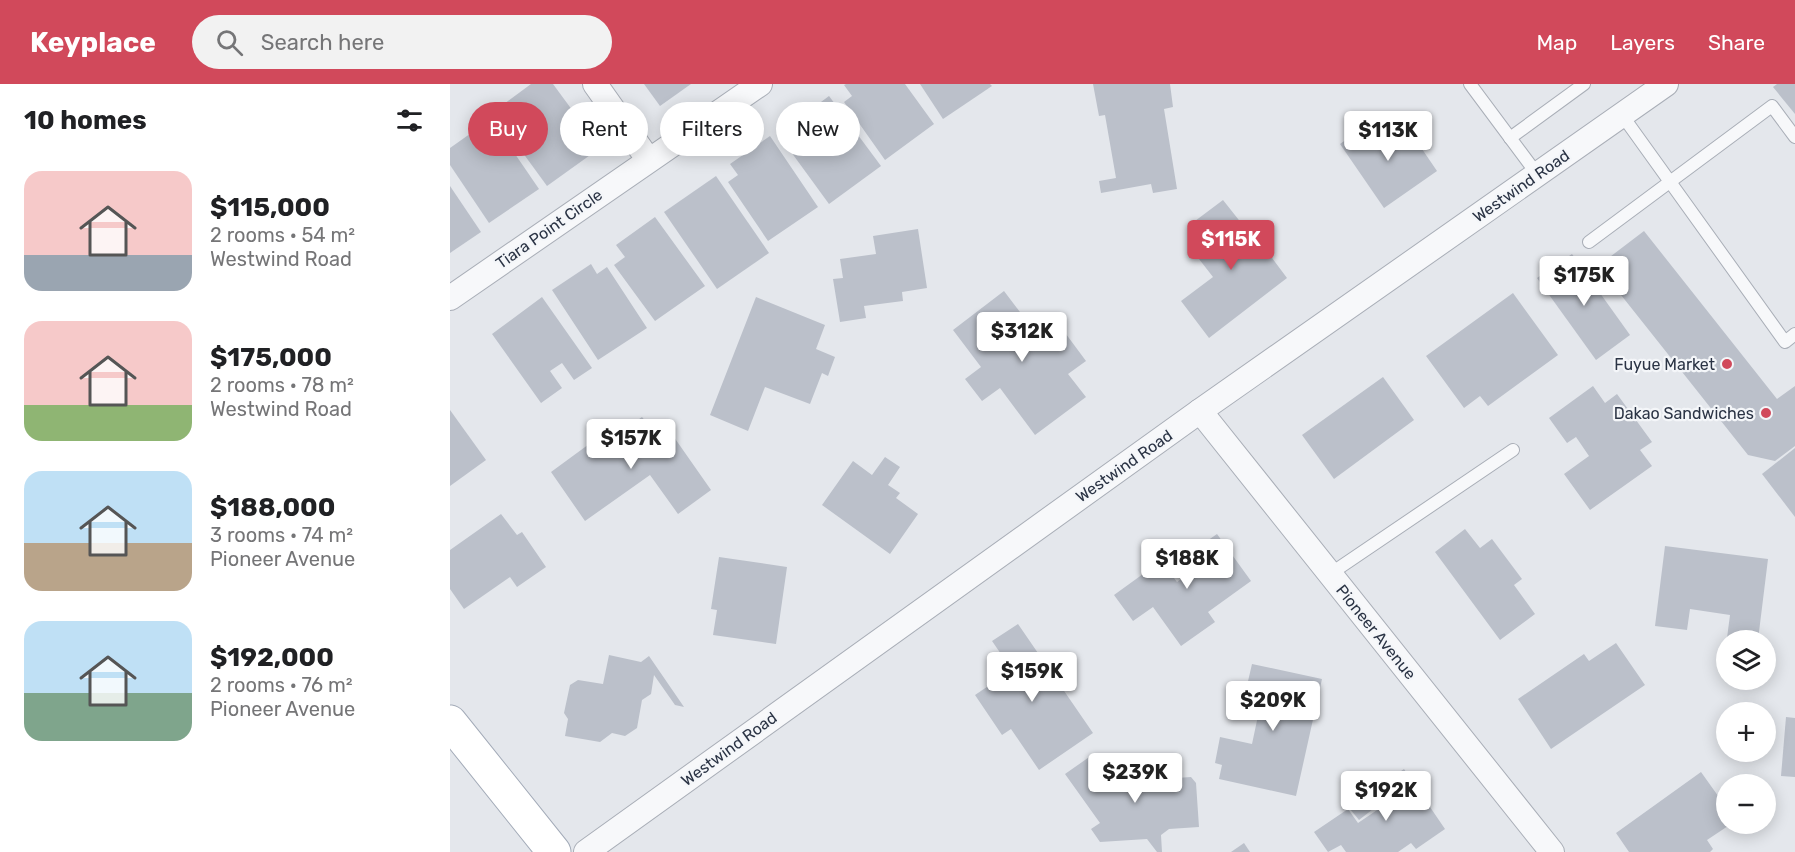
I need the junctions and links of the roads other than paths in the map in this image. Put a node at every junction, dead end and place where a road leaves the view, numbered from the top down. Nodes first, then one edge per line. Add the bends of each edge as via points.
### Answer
1 (595, 84) edge
2 (760, 84) edge
3 (1470, 84) edge
4 (1584, 84) edge
5 (1658, 86) edge
6 (1622, 115) junction
7 (1795, 137) edge
8 (1510, 138) junction
9 (648, 159) junction
10 (1537, 174) junction
11 (1669, 181) junction
12 (1589, 242) dead end
13 (450, 298) edge
14 (1795, 334) edge
15 (1200, 411) junction
16 (1513, 450) dead end
17 (1330, 574) junction
18 (450, 722) edge
19 (554, 852) edge
20 (586, 852) edge
21 (1552, 852) edge

1 - 9 street
2 - 9 street, Tiara Point Circle
3 - 8 lane
4 - 8 lane
5 - 6 street, Westwind Road
6 - 10 street, Westwind Road
6 - 11 lane
7 - 11 lane via 1772,106
8 - 10 lane
9 - 13 street, Tiara Point Circle
10 - 15 street, Westwind Road
11 - 12 lane
11 - 14 lane via 1785,342
15 - 17 street, Pioneer Avenue
15 - 20 street, Westwind Road
16 - 17 lane
17 - 21 street, Pioneer Avenue
18 - 19 main road

